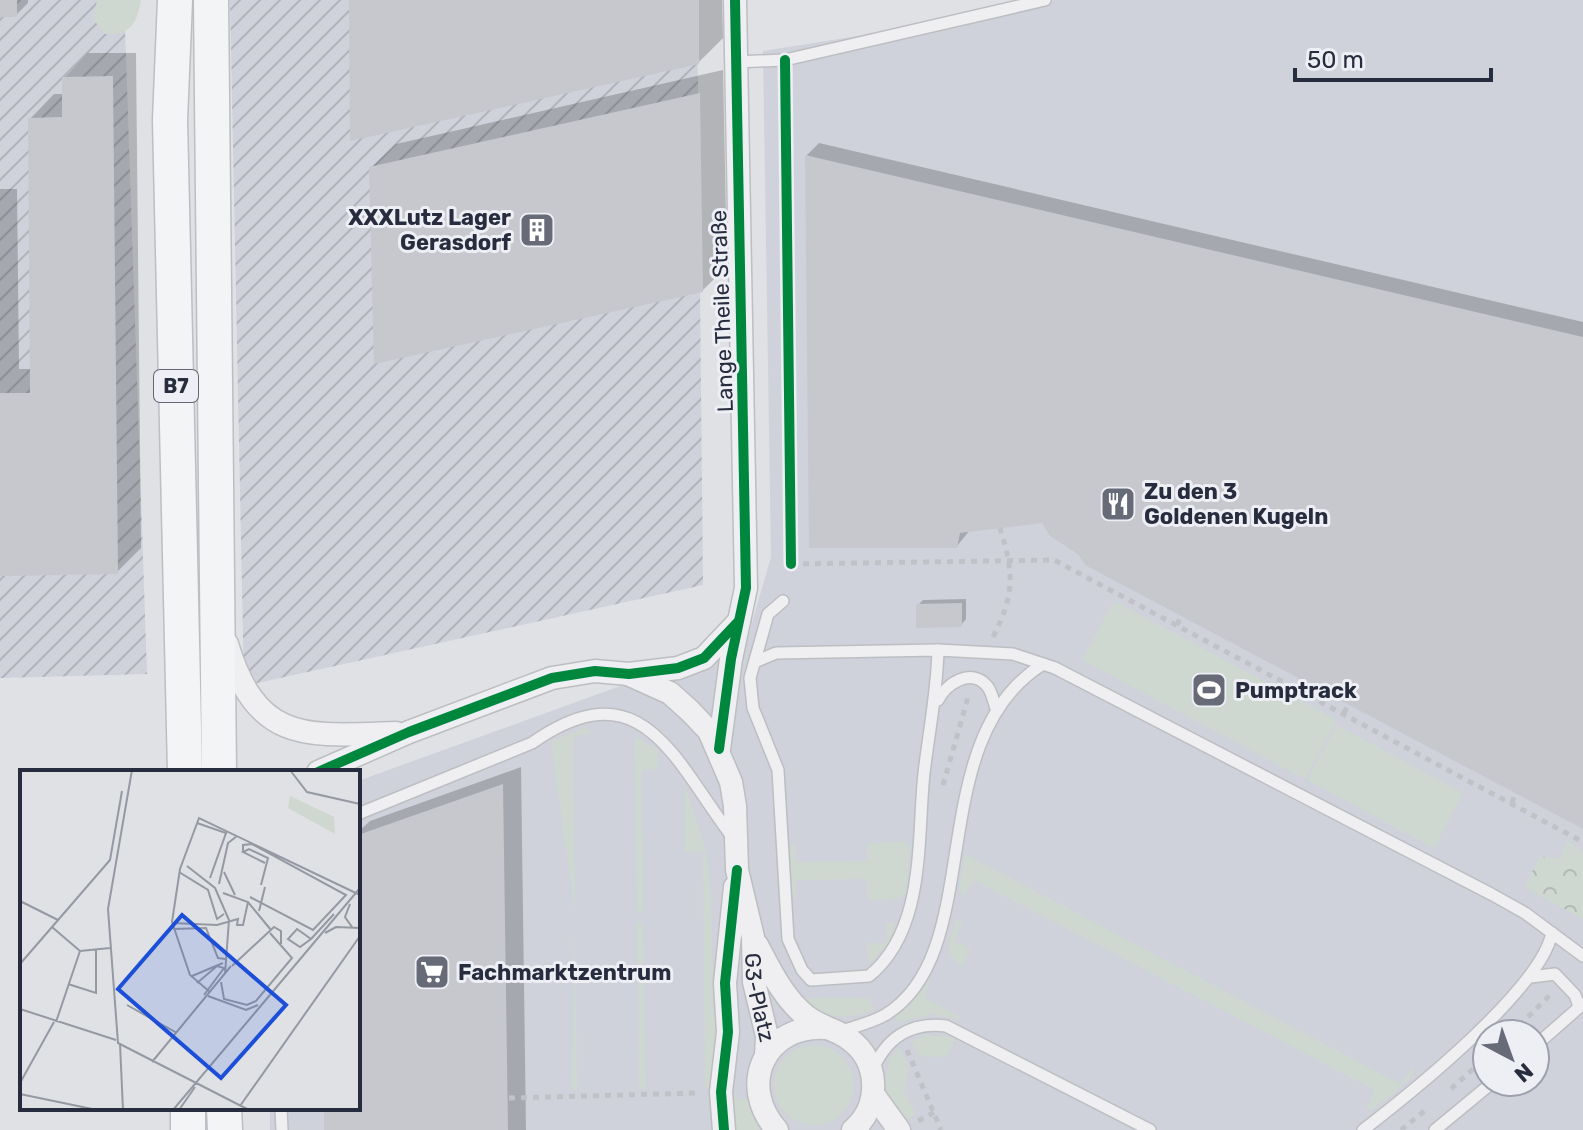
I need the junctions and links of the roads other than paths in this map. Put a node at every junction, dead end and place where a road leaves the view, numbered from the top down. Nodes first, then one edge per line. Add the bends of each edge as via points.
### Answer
1 (175, 0) edge
2 (211, 0) edge
3 (735, 0) edge
4 (1045, 0) edge
5 (735, 62) junction
6 (215, 573) junction
7 (783, 601) dead end
8 (740, 620) junction
9 (938, 650) junction
10 (757, 661) junction
11 (1043, 664) junction
12 (629, 674) junction
13 (936, 704) junction
14 (997, 711) junction
15 (409, 732) junction
16 (719, 749) junction
17 (185, 770) edge
18 (219, 770) edge
19 (323, 770) edge
20 (360, 813) edge
21 (737, 842) junction
22 (737, 870) junction
23 (1552, 933) junction
24 (753, 937) junction
25 (1583, 956) edge
26 (1531, 977) junction
27 (1581, 1005) edge
28 (832, 1030) junction
29 (1551, 1032) edge
30 (766, 1055) junction
31 (872, 1083) junction
32 (1474, 1098) edge
33 (281, 1110) edge
34 (770, 1126) edge
35 (282, 1130) edge
36 (724, 1130) edge
37 (853, 1130) edge
38 (899, 1130) edge
39 (1150, 1130) edge
40 (1363, 1130) edge
41 (1435, 1130) edge

1 - 17 main road, B7 via 170,120
2 - 6 main road, B7
3 - 5 street, Lange Theile Straße
4 - 5 lane via 785,60
5 - 8 street, Lange Theile Straße via 746,447 746,588
6 - 15 street via 237,677 262,711 300,732 322,736
6 - 18 main road, B7
7 - 10 lane via 768,614
8 - 12 street via 704,658 678,668
8 - 16 street, G3-Platz
9 - 10 lane via 776,653
9 - 11 lane via 1013,654
9 - 13 lane
10 - 13 lane via 750,678 753,708 778,770 784,913 794,954 811,980 857,979 876,971 896,947 915,885
11 - 14 lane via 1013,686
11 - 23 lane via 1088,682 1380,835 1514,906
12 - 15 street via 595,671 552,678
12 - 16 street, G3-Platz via 670,693 709,731
13 - 14 lane via 944,688 974,678 987,686
14 - 28 lane via 959,817 941,933 929,964 885,1015
15 - 19 street
16 - 21 street, G3-Platz via 731,782
20 - 21 lane via 532,743 556,726 605,714 647,729 671,748
21 - 22 street, G3-Platz
22 - 24 street, G3-Platz
22 - 36 street via 725,983
23 - 25 lane
23 - 26 lane via 1548,951
24 - 28 street, G3-Platz via 790,1000 806,1017
24 - 30 street, G3-Platz
26 - 27 lane via 1555,974
26 - 40 lane
27 - 29 lane
28 - 30 street, G3-Platz via 803,1029 786,1036
28 - 31 street, G3-Platz via 861,1050
30 - 34 street, G3-Platz via 757,1087
31 - 37 street via 868,1112
31 - 38 street, G3-Platz
31 - 39 lane via 878,1058 898,1035 929,1024 946,1026
32 - 41 lane
33 - 35 lane

